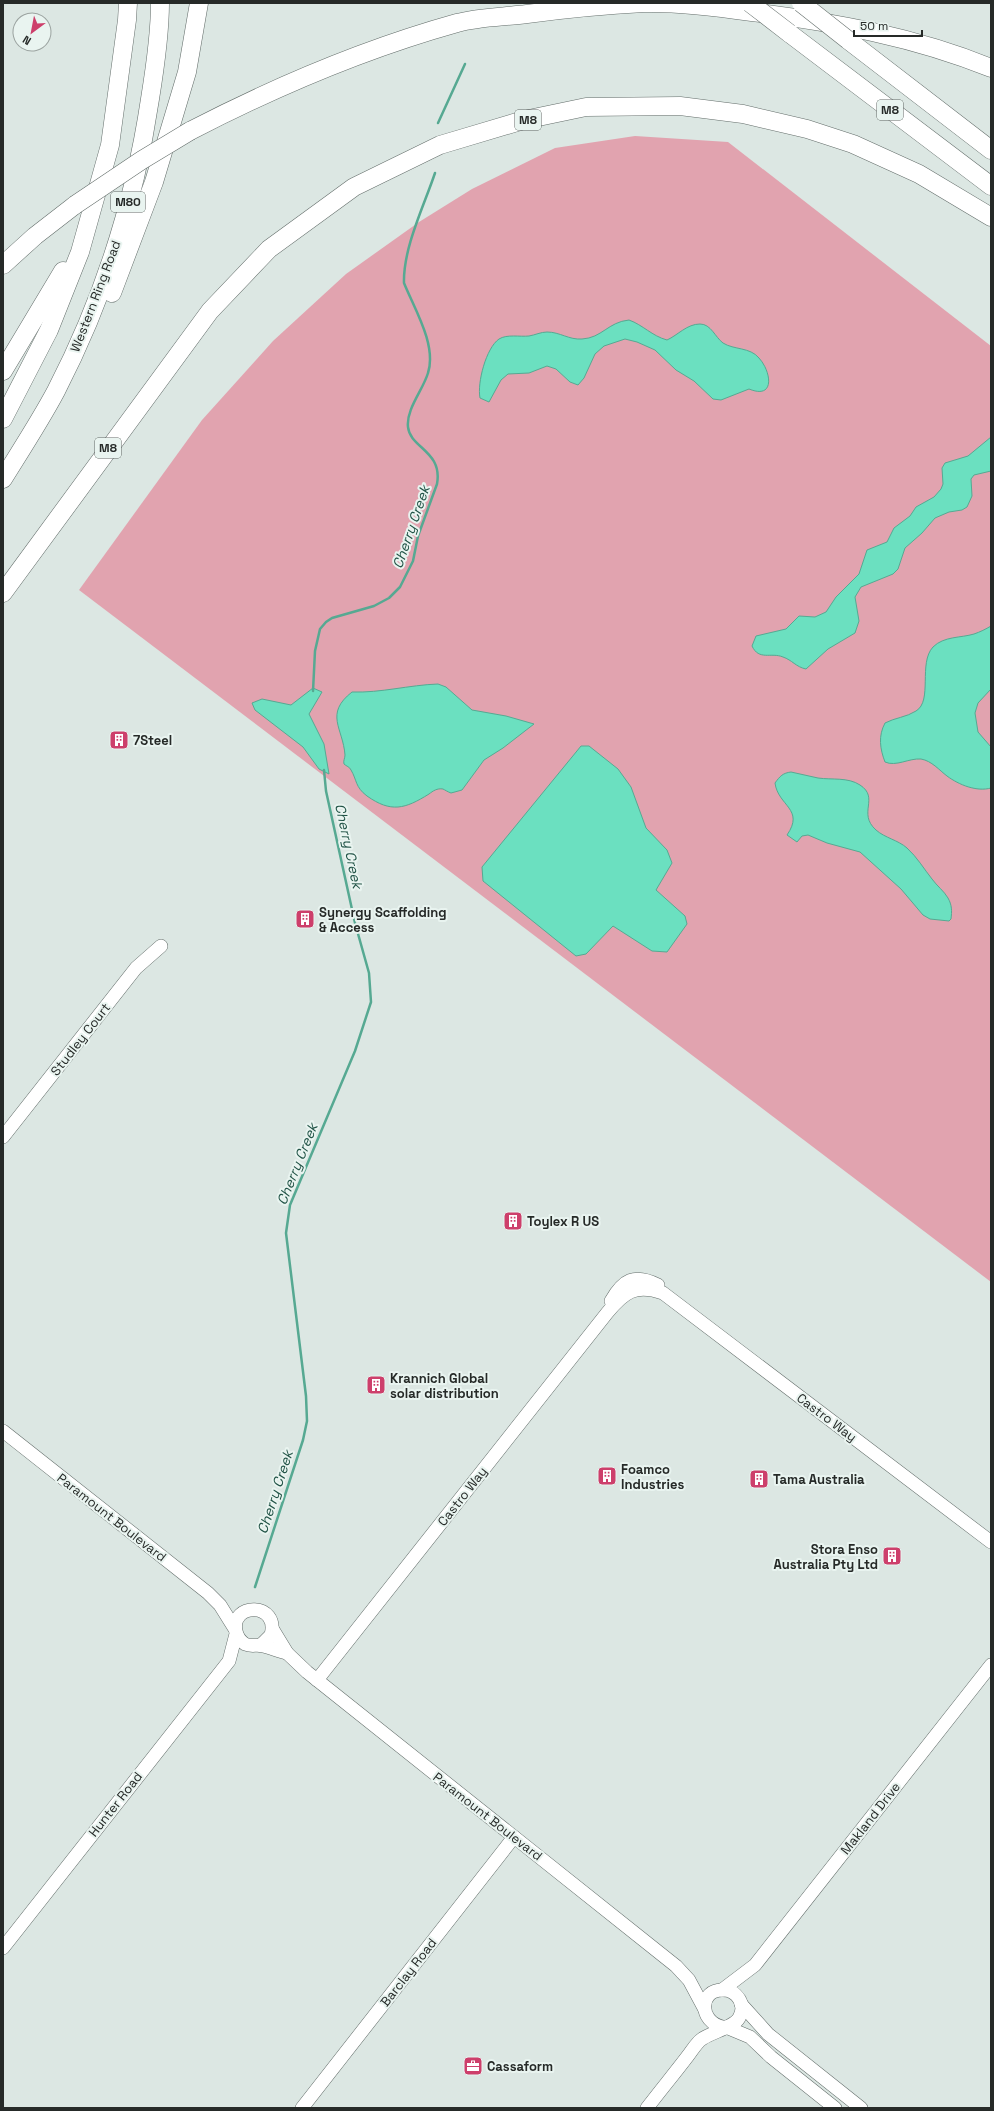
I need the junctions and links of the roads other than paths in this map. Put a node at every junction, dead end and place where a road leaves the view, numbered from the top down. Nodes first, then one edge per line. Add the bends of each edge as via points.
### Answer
1 (128, 3) edge
2 (160, 3) edge
3 (199, 3) edge
4 (750, 3) edge
5 (801, 3) edge
6 (991, 68) edge
7 (991, 150) edge
8 (991, 186) edge
9 (83, 207) junction
10 (991, 217) edge
11 (3, 265) edge
12 (3, 371) edge
13 (56, 391) junction
14 (3, 419) edge
15 (3, 479) edge
16 (3, 593) edge
17 (161, 946) dead end
18 (3, 1137) edge
19 (3, 1431) edge
20 (991, 1542) edge
21 (220, 1605) junction
22 (247, 1611) junction
23 (272, 1630) junction
24 (236, 1632) junction
25 (259, 1646) junction
26 (287, 1653) junction
27 (229, 1661) junction
28 (991, 1665) edge
29 (317, 1680) junction
30 (514, 1837) junction
31 (3, 1948) edge
32 (750, 1971) junction
33 (689, 1980) junction
34 (720, 1990) junction
35 (741, 2002) junction
36 (705, 2011) junction
37 (725, 2027) junction
38 (701, 2039) junction
39 (302, 2108) edge
40 (647, 2108) edge
41 (835, 2108) edge
42 (861, 2108) edge

1 - 9 highway, M80 via 110,145
2 - 13 highway, Western Ring Road / M80 via 153,80 135,176 102,285
3 - 13 highway via 187,72 154,182 114,288 84,346
4 - 8 highway, M8, bridge
5 - 7 highway, M8, bridge
6 - 9 highway, bridge via 910,42 806,18 724,8 645,3 543,11 459,23 382,46 252,99 190,131 142,160
9 - 11 highway via 35,236
9 - 12 highway via 66,266
9 - 14 highway, M80 via 74,272 49,330
10 - 16 highway, M8 via 919,174 853,144 807,129 744,114 680,106 586,107 524,120 440,145 354,187 269,249 210,311
13 - 15 highway, Western Ring Road / M80
17 - 18 street, Studley Court via 136,968
19 - 21 street, Paramount Boulevard
20 - 29 street, Castro Way via 663,1293 645,1288 631,1291 607,1312
21 - 22 street, Paramount Boulevard
21 - 24 street, Paramount Boulevard
22 - 23 street via 260,1610 265,1613 272,1624
22 - 24 street via 238,1618
23 - 25 street via 269,1639
23 - 26 street, Paramount Boulevard
24 - 25 street via 244,1644
24 - 27 street, Hunter Road
25 - 26 street, Paramount Boulevard
25 - 27 street, Hunter Road
26 - 29 street, Paramount Boulevard
27 - 31 street, Hunter Road
28 - 32 street, Makland Drive
29 - 30 street, Paramount Boulevard
30 - 33 street, Paramount Boulevard via 671,1962
30 - 39 street, Barclay Road
32 - 34 street, Makland Drive
32 - 35 street, Makland Drive via 742,1988
33 - 34 street, Paramount Boulevard via 704,1987
33 - 36 street, Paramount Boulevard
34 - 35 street via 733,1992
34 - 36 street via 708,1997
35 - 37 street via 740,2016 732,2025
35 - 42 street via 768,2034
36 - 37 street via 712,2023
36 - 38 street
37 - 38 street
37 - 41 street via 750,2037 772,2058
38 - 40 street

